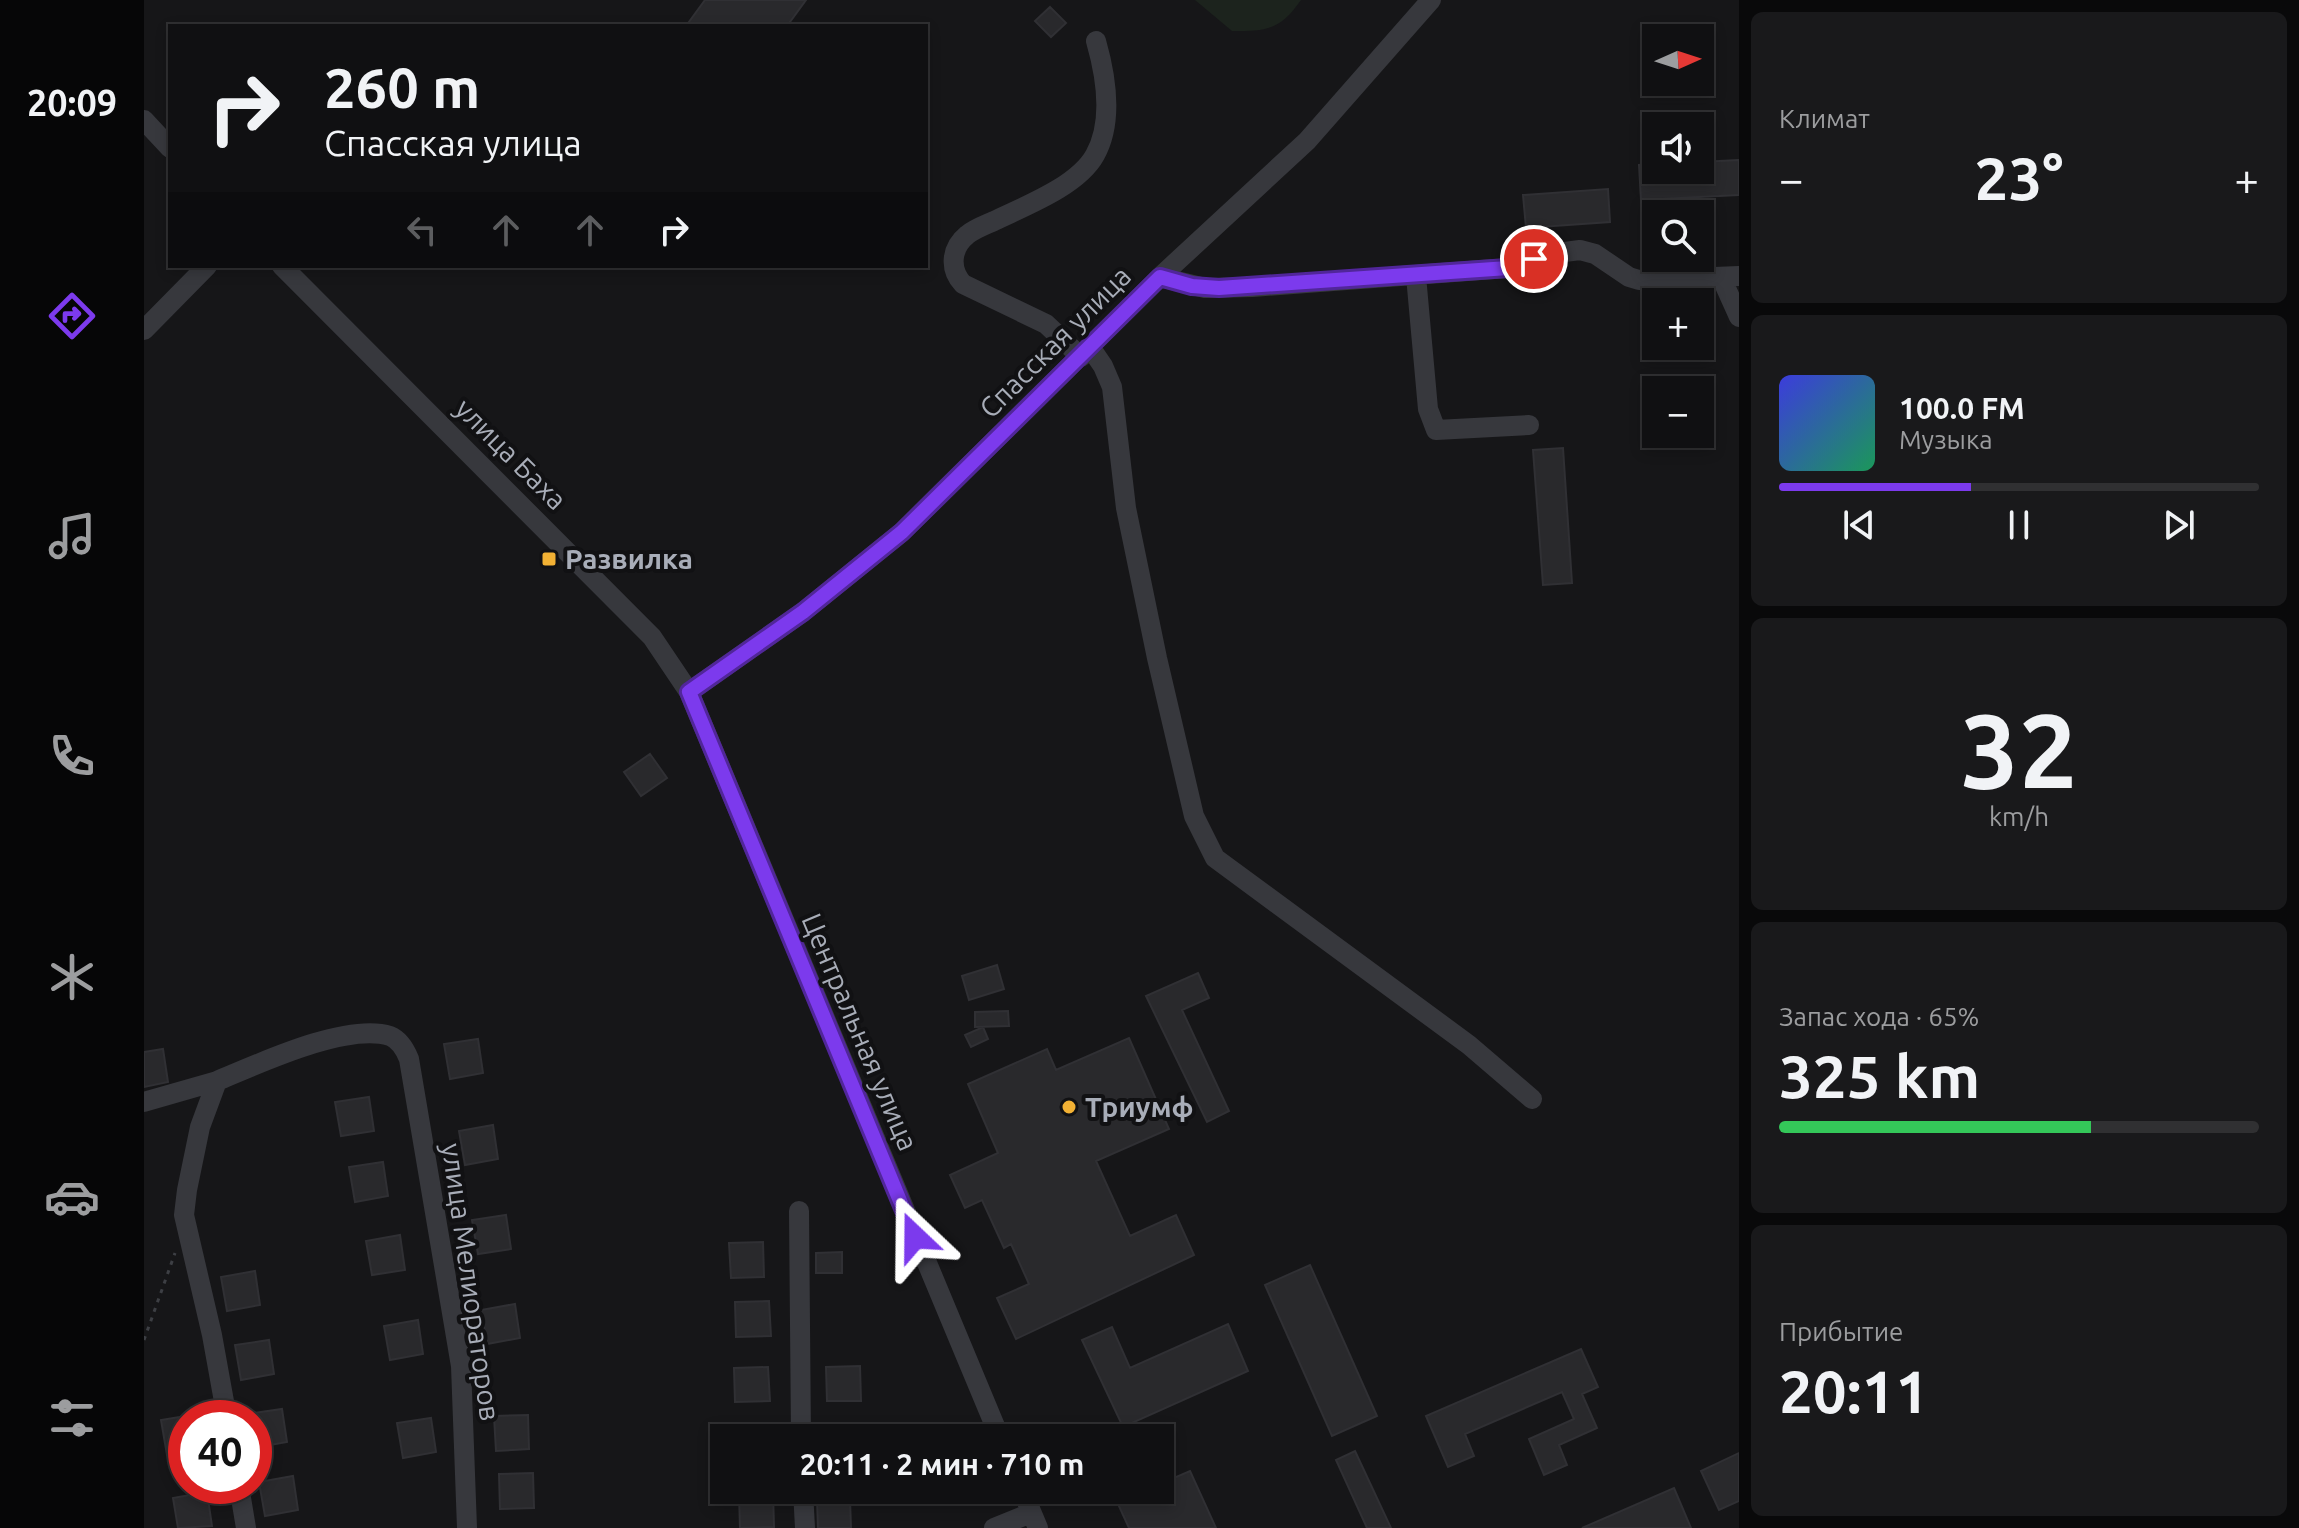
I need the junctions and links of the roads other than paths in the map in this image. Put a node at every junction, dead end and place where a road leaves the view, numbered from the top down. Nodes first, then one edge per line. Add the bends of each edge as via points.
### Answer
1 (1431, 0) edge
2 (1096, 41) dead end
3 (144, 120) edge
4 (168, 146) edge
5 (205, 268) edge
6 (284, 268) edge
7 (1416, 276) junction
8 (1160, 277) junction
9 (1730, 277) edge
10 (1739, 317) edge
11 (144, 330) edge
12 (1085, 352) junction
13 (1529, 425) dead end
14 (689, 692) junction
15 (217, 1081) junction
16 (1532, 1099) dead end
17 (144, 1102) edge
18 (799, 1211) dead end
19 (224, 1400) edge
20 (801, 1424) edge
21 (994, 1424) edge
22 (242, 1504) edge
23 (804, 1504) edge
24 (1035, 1520) edge
25 (246, 1528) edge
26 (467, 1528) edge
27 (805, 1528) edge
28 (994, 1528) edge

1 - 8 street, Спасская улица via 1307,141
2 - 12 street via 1106,87 1097,153 1069,182 967,235 953,261 963,284 1046,324
3 - 4 street
5 - 11 street
6 - 14 street, улица Баха via 652,637
7 - 8 street via 1219,288
7 - 9 street via 1508,268 1580,250 1639,280
7 - 13 street via 1428,409 1436,430
8 - 12 street, Спасская улица
9 - 10 street
12 - 14 street, Спасская улица via 902,532 803,612
12 - 16 street via 1103,366 1112,387 1126,508 1194,816 1206,845 1215,858 1456,1036
14 - 21 street, Центральная улица
15 - 17 street
15 - 19 street via 200,1127 184,1215
15 - 26 street, улица Мелиораторов via 312,1044 348,1036 375,1034 403,1045 461,1366
18 - 20 street
22 - 25 street
23 - 27 street
24 - 28 street

